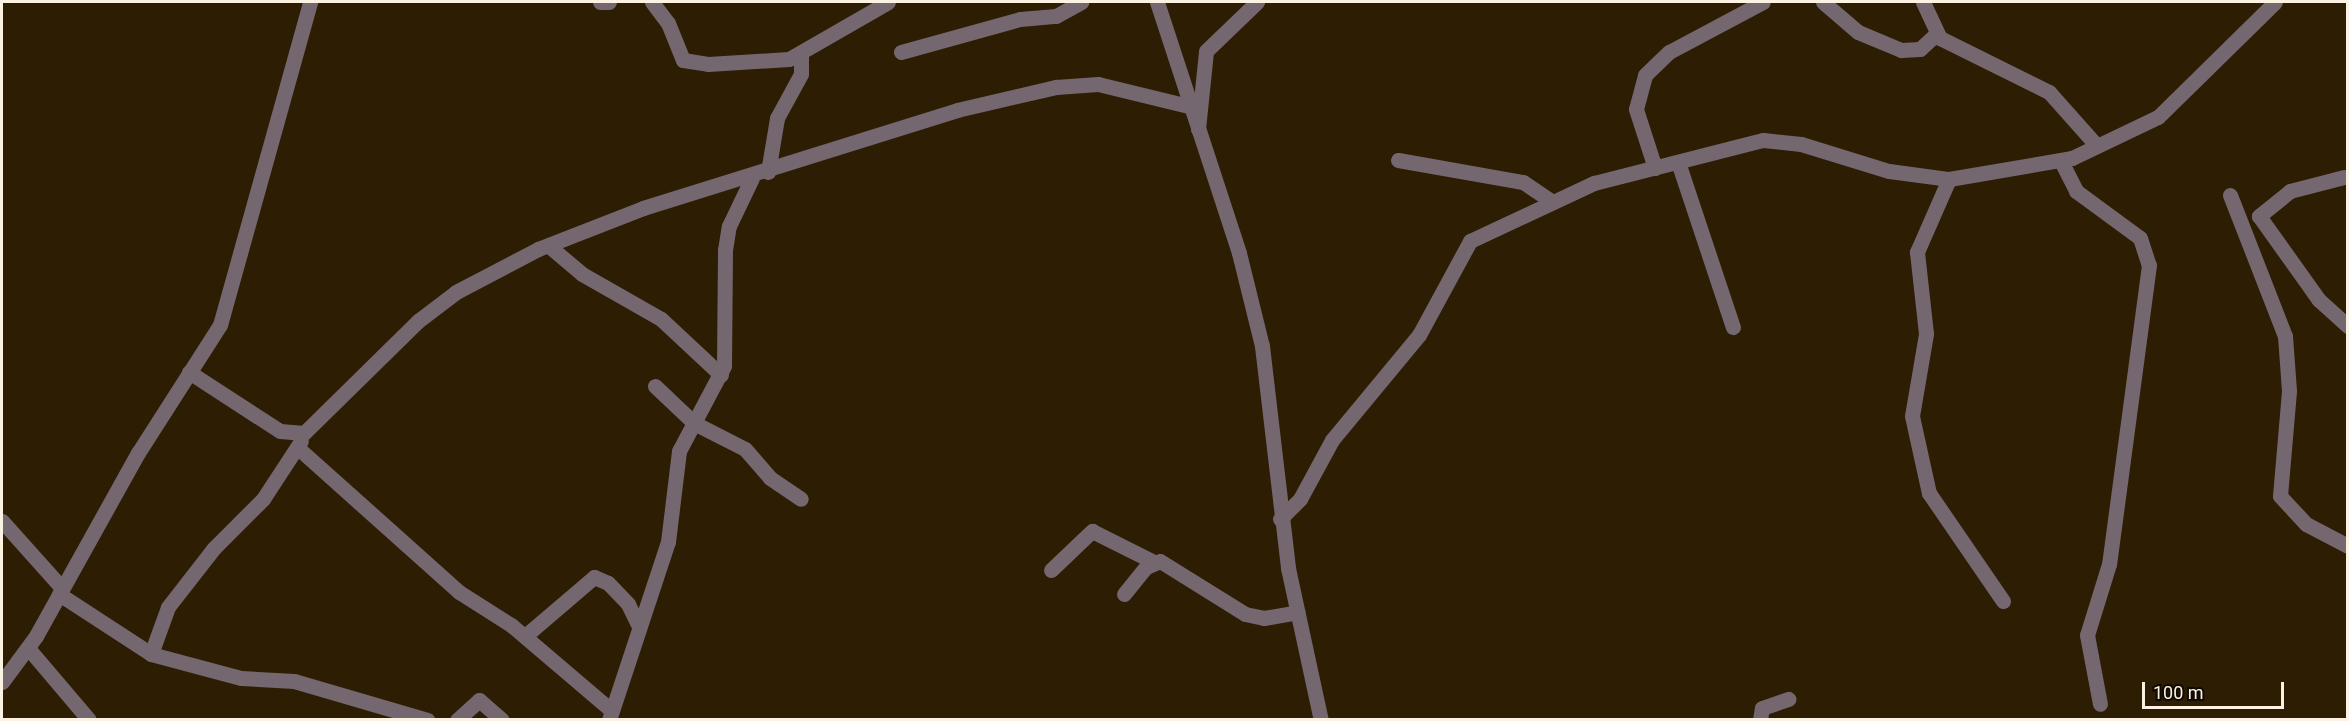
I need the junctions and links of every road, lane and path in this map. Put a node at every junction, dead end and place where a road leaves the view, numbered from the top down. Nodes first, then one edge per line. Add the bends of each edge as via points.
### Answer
1 (310, 2) edge
2 (600, 2) edge
3 (609, 2) edge
4 (652, 2) edge
5 (888, 2) edge
6 (1081, 2) edge
7 (1157, 2) edge
8 (1257, 2) edge
9 (1763, 2) edge
10 (1823, 2) edge
11 (1923, 2) edge
12 (2275, 2) edge
13 (1936, 34) junction
14 (901, 52) dead end
15 (801, 54) junction
16 (1188, 106) junction
17 (1198, 135) junction
18 (2097, 146) junction
19 (1398, 160) dead end
20 (2061, 161) junction
21 (1678, 162) junction
22 (1655, 168) junction
23 (768, 172) junction
24 (2344, 177) dead end
25 (752, 178) junction
26 (1949, 178) junction
27 (2230, 195) dead end
28 (1553, 202) junction
29 (549, 246) junction
30 (2348, 326) edge
31 (1733, 327) dead end
32 (189, 372) junction
33 (721, 375) junction
34 (655, 386) dead end
35 (694, 423) junction
36 (304, 433) junction
37 (298, 448) junction
38 (801, 499) dead end
39 (1280, 519) junction
40 (2, 521) edge
41 (2348, 546) edge
42 (1154, 562) junction
43 (1051, 570) dead end
44 (60, 591) junction
45 (1124, 594) dead end
46 (2003, 602) dead end
47 (1297, 612) junction
48 (639, 627) junction
49 (525, 636) junction
50 (28, 648) junction
51 (151, 654) junction
52 (2, 682) edge
53 (1788, 699) dead end
54 (2100, 704) dead end
55 (610, 715) edge
56 (89, 720) edge
57 (427, 720) edge
58 (457, 720) edge
59 (502, 720) edge
60 (1321, 720) edge
61 (1760, 720) edge

1 - 32 street via 230,300 212,341
2 - 3 street
4 - 15 street via 668,23 682,60 764,64
5 - 15 street
6 - 14 street via 1056,16 1020,19
7 - 16 street
8 - 17 street via 1206,51
9 - 22 street via 1669,52 1645,75 1636,109
10 - 13 street via 1858,32 1901,50 1920,49
11 - 13 street
12 - 18 street via 2172,106
13 - 18 street via 2049,92
15 - 23 street via 801,74 777,118
16 - 17 street
16 - 23 street via 1098,84 1056,87 957,110
17 - 39 street via 1239,253 1262,346
18 - 20 street
19 - 28 street via 1523,182
20 - 26 street
20 - 54 street via 2076,191 2140,238 2149,265 2109,564 2087,635
21 - 22 street
21 - 26 street via 1774,140 1889,171
21 - 31 street
22 - 28 street via 1594,183
23 - 25 street
24 - 30 street via 2290,191 2259,216 2319,300
25 - 29 street via 643,208
25 - 33 street via 729,226 725,250 726,346
26 - 46 street via 1917,252 1926,334 1912,416 1923,447 1929,493
27 - 41 street via 2285,336 2289,391 2280,496 2306,524
28 - 39 street via 1470,241 1419,335 1332,440 1300,499
29 - 33 street via 582,274 661,319
29 - 36 street via 456,292 418,321
32 - 36 street via 280,431
32 - 44 street
33 - 35 street
34 - 35 street
35 - 38 street via 745,449 770,478
35 - 48 street via 675,465 672,526
36 - 37 street
37 - 49 street via 459,592
37 - 51 street via 263,499 214,548 163,614
39 - 47 street
40 - 44 street
42 - 43 street via 1092,531
42 - 45 street
42 - 47 street via 1186,573 1245,614 1263,618
44 - 50 street
44 - 51 street
47 - 60 street
48 - 49 street via 628,604 608,583 594,577
48 - 55 street
49 - 55 street
50 - 52 street
50 - 56 street
51 - 57 street via 241,678 294,681
53 - 61 street via 1762,708
58 - 59 street via 478,700

